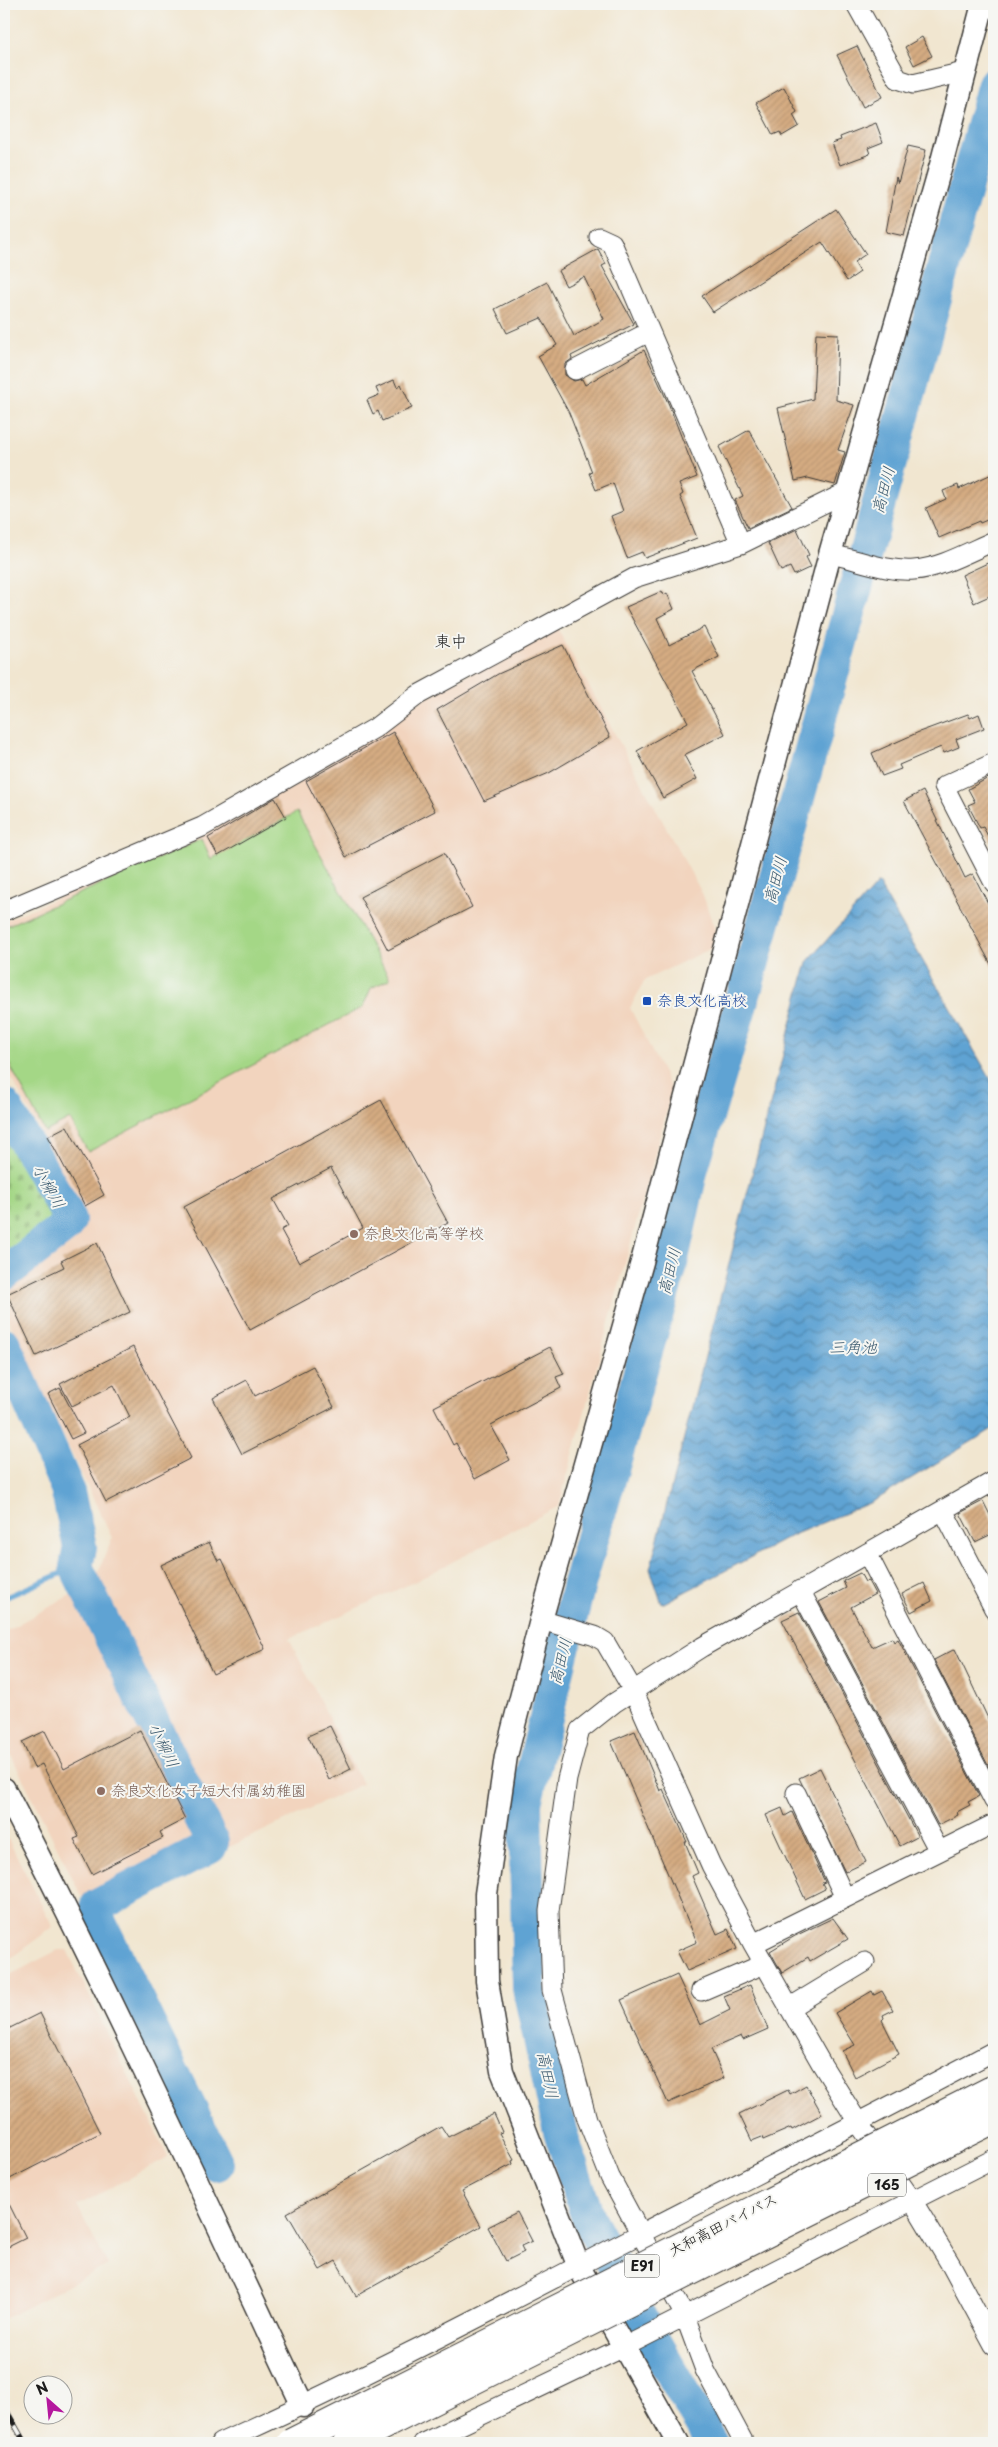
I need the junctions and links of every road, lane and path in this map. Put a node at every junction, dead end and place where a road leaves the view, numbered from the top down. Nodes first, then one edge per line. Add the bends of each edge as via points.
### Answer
1 (856, 4) edge
2 (983, 4) edge
3 (964, 72) junction
4 (599, 237) dead end
5 (648, 332) junction
6 (576, 370) dead end
7 (849, 491) junction
8 (994, 541) edge
9 (741, 544) junction
10 (839, 555) junction
11 (994, 763) edge
12 (994, 883) edge
13 (4, 911) edge
14 (994, 1481) edge
15 (944, 1510) junction
16 (867, 1553) junction
17 (800, 1590) junction
18 (994, 1609) edge
19 (548, 1622) junction
20 (634, 1692) junction
21 (4, 1789) edge
22 (796, 1793) dead end
23 (994, 1801) edge
24 (994, 1824) edge
25 (939, 1851) junction
26 (845, 1898) junction
27 (753, 1944) junction
28 (865, 1962) dead end
29 (764, 1964) junction
30 (701, 1991) dead end
31 (789, 2008) junction
32 (994, 2051) edge
33 (994, 2076) edge
34 (994, 2089) edge
35 (994, 2119) edge
36 (859, 2124) junction
37 (994, 2133) edge
38 (861, 2155) junction
39 (994, 2159) edge
40 (912, 2200) junction
41 (777, 2230) junction
42 (635, 2236) junction
43 (584, 2264) junction
44 (681, 2318) junction
45 (627, 2345) junction
46 (994, 2345) edge
47 (303, 2406) junction
48 (220, 2443) edge
49 (242, 2443) edge
50 (290, 2443) edge
51 (322, 2443) edge
52 (348, 2443) edge
53 (423, 2443) edge
54 (678, 2443) edge
55 (744, 2443) edge

1 - 3 street via 898,79 914,84
2 - 3 street
3 - 7 street
4 - 5 street via 612,243
5 - 6 street
5 - 9 street
7 - 9 street
7 - 10 street
8 - 10 street via 915,570 892,569
9 - 13 street via 634,578 418,695 375,728 202,827
10 - 19 street via 642,1262
11 - 12 street via 944,786
14 - 15 street
15 - 16 street
15 - 18 street
16 - 17 street
16 - 23 street
17 - 20 street via 702,1647
17 - 25 street
19 - 20 street via 605,1642
19 - 43 street via 506,1756 486,1894 487,1981 502,2071
20 - 27 street via 711,1865
20 - 42 street via 614,1703 580,1730 567,1779 550,1911 552,1990 585,2110
21 - 47 street via 65,1905
22 - 26 street
24 - 25 street
25 - 26 street
26 - 27 street
27 - 29 street
28 - 31 street
29 - 30 street
29 - 31 street
31 - 36 street
32 - 36 street
33 - 38 highway, 165, bridge
34 - 38 highway, 大和高田バイパス / E91, bridge
35 - 41 highway, 大和高田バイパス / E91, bridge
36 - 40 street
36 - 42 street
37 - 41 highway, 165, bridge via 879,2189
38 - 50 highway, 大和高田バイパス / E91, bridge
39 - 40 street
40 - 44 street
40 - 46 street
41 - 52 highway, 大和高田バイパス / E91, bridge
42 - 43 street
42 - 44 street
43 - 45 street
43 - 47 street
44 - 45 street
44 - 55 street
45 - 53 street
45 - 54 street
47 - 48 street
47 - 49 street
47 - 51 street

